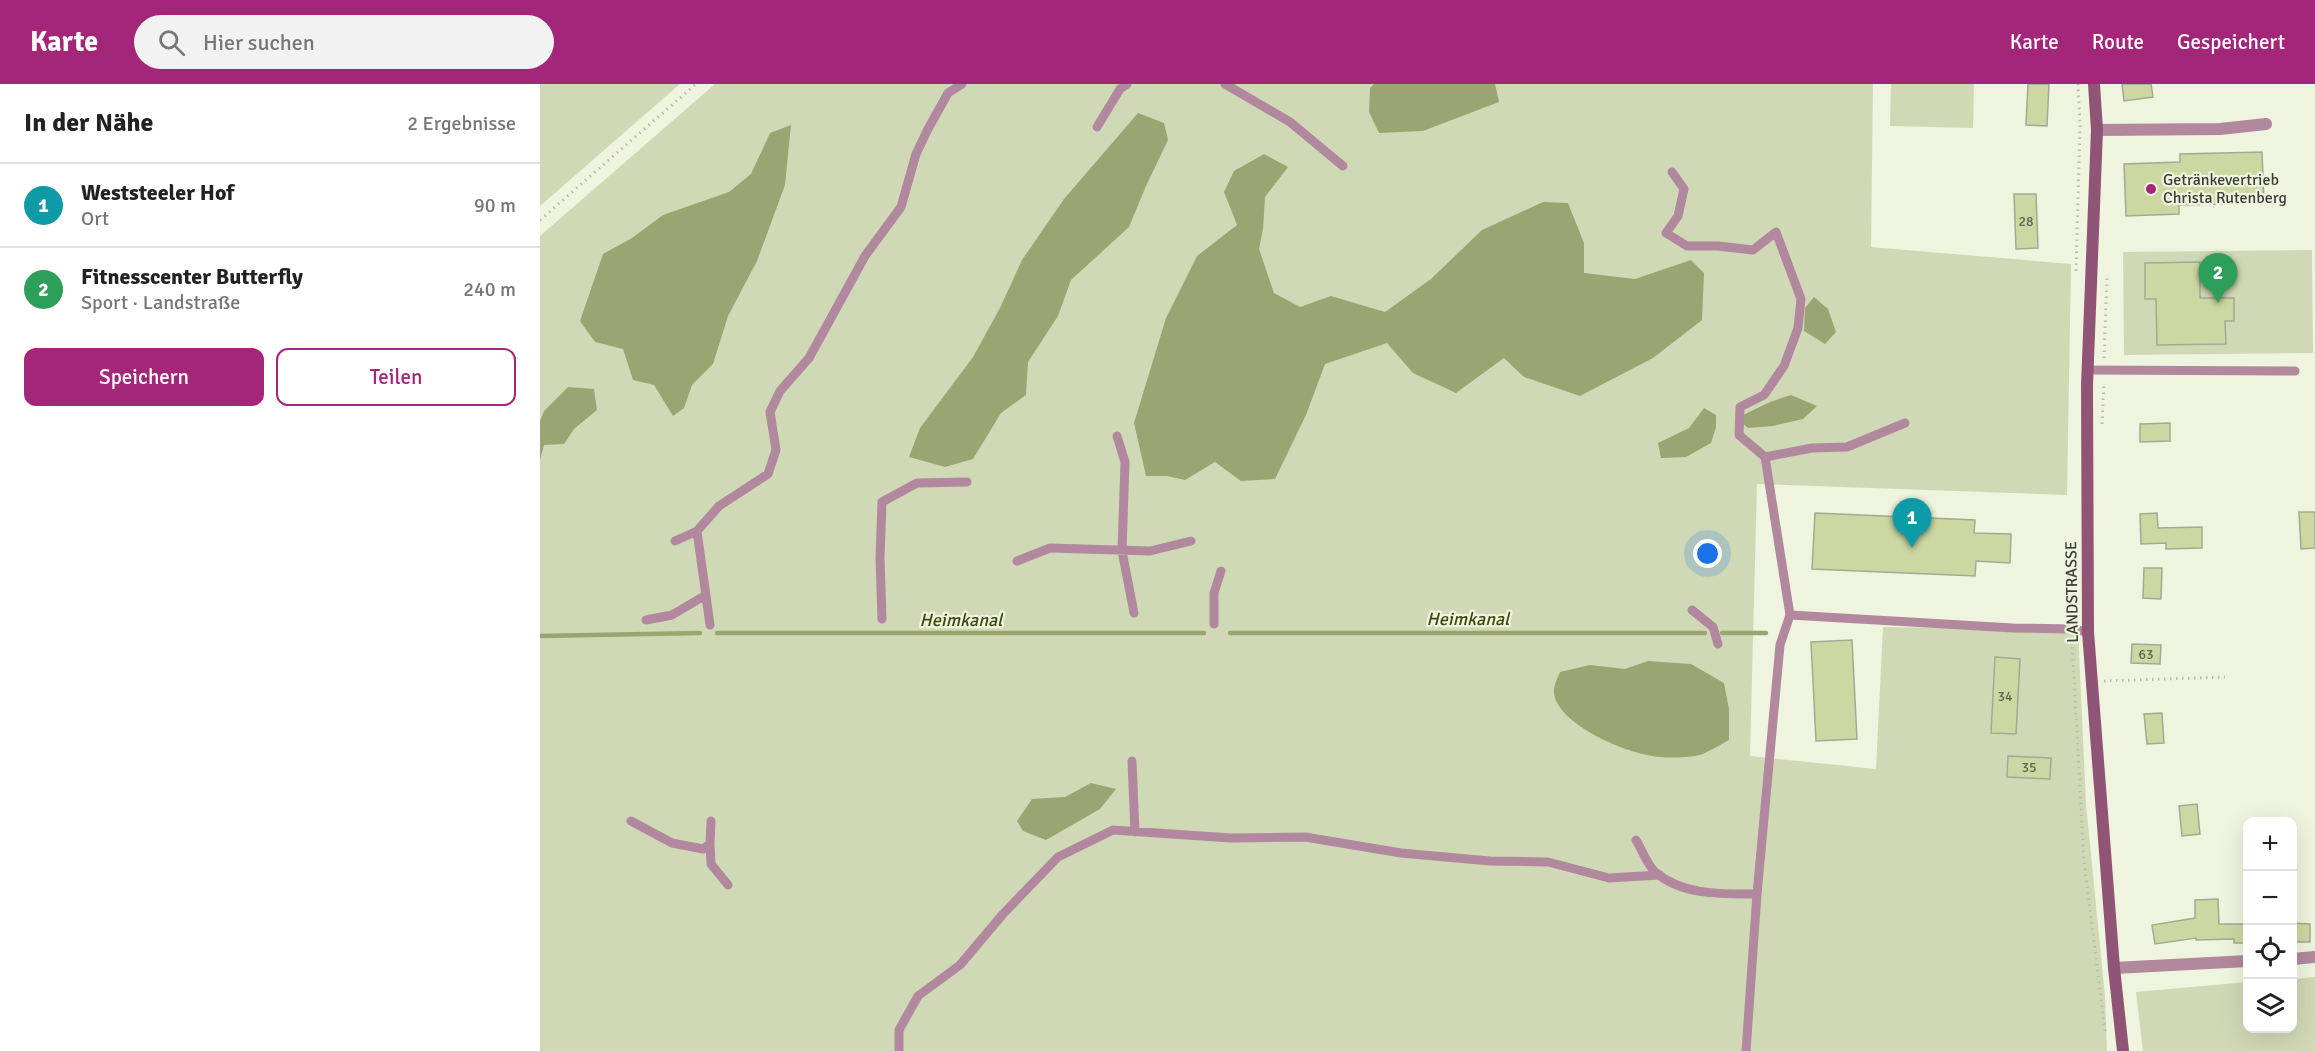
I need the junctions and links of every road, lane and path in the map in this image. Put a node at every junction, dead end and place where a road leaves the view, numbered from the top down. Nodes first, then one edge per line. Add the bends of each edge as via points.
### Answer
1 (696, 84) edge
2 (962, 84) edge
3 (1127, 84) edge
4 (1225, 84) edge
5 (2094, 84) edge
6 (2266, 124) dead end
7 (1097, 127) dead end
8 (2097, 130) junction
9 (1343, 166) dead end
10 (1672, 172) dead end
11 (540, 220) edge
12 (2107, 275) dead end
13 (2087, 370) junction
14 (2295, 370) dead end
15 (2104, 371) junction
16 (1905, 423) dead end
17 (2102, 428) dead end
18 (1117, 436) dead end
19 (1765, 457) junction
20 (967, 482) dead end
21 (697, 531) junction
22 (1191, 541) dead end
23 (675, 542) dead end
24 (1122, 550) junction
25 (1017, 561) dead end
26 (1221, 570) dead end
27 (704, 596) junction
28 (1692, 610) dead end
29 (1134, 613) dead end
30 (1790, 615) junction
31 (882, 618) dead end
32 (646, 620) dead end
33 (1214, 624) dead end
34 (710, 625) dead end
35 (2088, 632) junction
36 (1718, 644) dead end
37 (2101, 674) dead end
38 (2225, 677) dead end
39 (1132, 761) dead end
40 (711, 820) dead end
41 (631, 821) dead end
42 (1135, 832) junction
43 (1636, 840) dead end
44 (710, 844) junction
45 (1660, 875) junction
46 (728, 885) dead end
47 (1757, 894) junction
48 (2315, 957) edge
49 (2297, 958) edge
50 (2243, 961) edge
51 (2114, 968) junction
52 (899, 1051) edge
53 (1746, 1051) edge
54 (2123, 1051) edge

1 - 11 path
2 - 21 lane via 948,93 928,129 916,154 901,207 865,256 809,358 780,391 770,412 776,450 768,474 719,506
3 - 7 lane
4 - 9 lane via 1290,122
5 - 8 street, LANDSTRASSE
6 - 8 street via 2220,129
8 - 13 street, LANDSTRASSE
10 - 19 lane via 1684,189 1678,216 1666,233 1687,246 1753,250 1776,232 1801,299 1798,328 1784,366 1764,395 1740,407 1739,435
12 - 15 path
13 - 15 lane
13 - 35 street, LANDSTRASSE
14 - 15 lane
15 - 17 path
16 - 19 lane via 1847,447 1812,448
18 - 24 lane via 1125,462
19 - 30 lane
20 - 31 lane via 917,483 882,502
21 - 23 lane
21 - 27 lane
22 - 24 lane via 1150,551
24 - 25 lane via 1050,548
24 - 29 lane
26 - 33 lane via 1214,593
27 - 32 lane via 672,615
27 - 34 lane
28 - 36 lane via 1713,627
30 - 35 lane
30 - 47 lane via 1780,645
35 - 51 street, LANDSTRASSE
37 - 38 path via 2102,681
39 - 42 lane
40 - 44 lane
41 - 44 lane via 672,843 703,849
42 - 45 lane via 1231,838 1305,837 1401,853 1548,862 1609,878
42 - 52 lane via 1113,830 1058,857 960,965 918,996 899,1030
43 - 45 lane
44 - 46 lane via 711,864
45 - 47 lane via 1672,884 1709,894
47 - 53 lane
48 - 49 street
50 - 51 street
51 - 54 street, LANDSTRASSE

